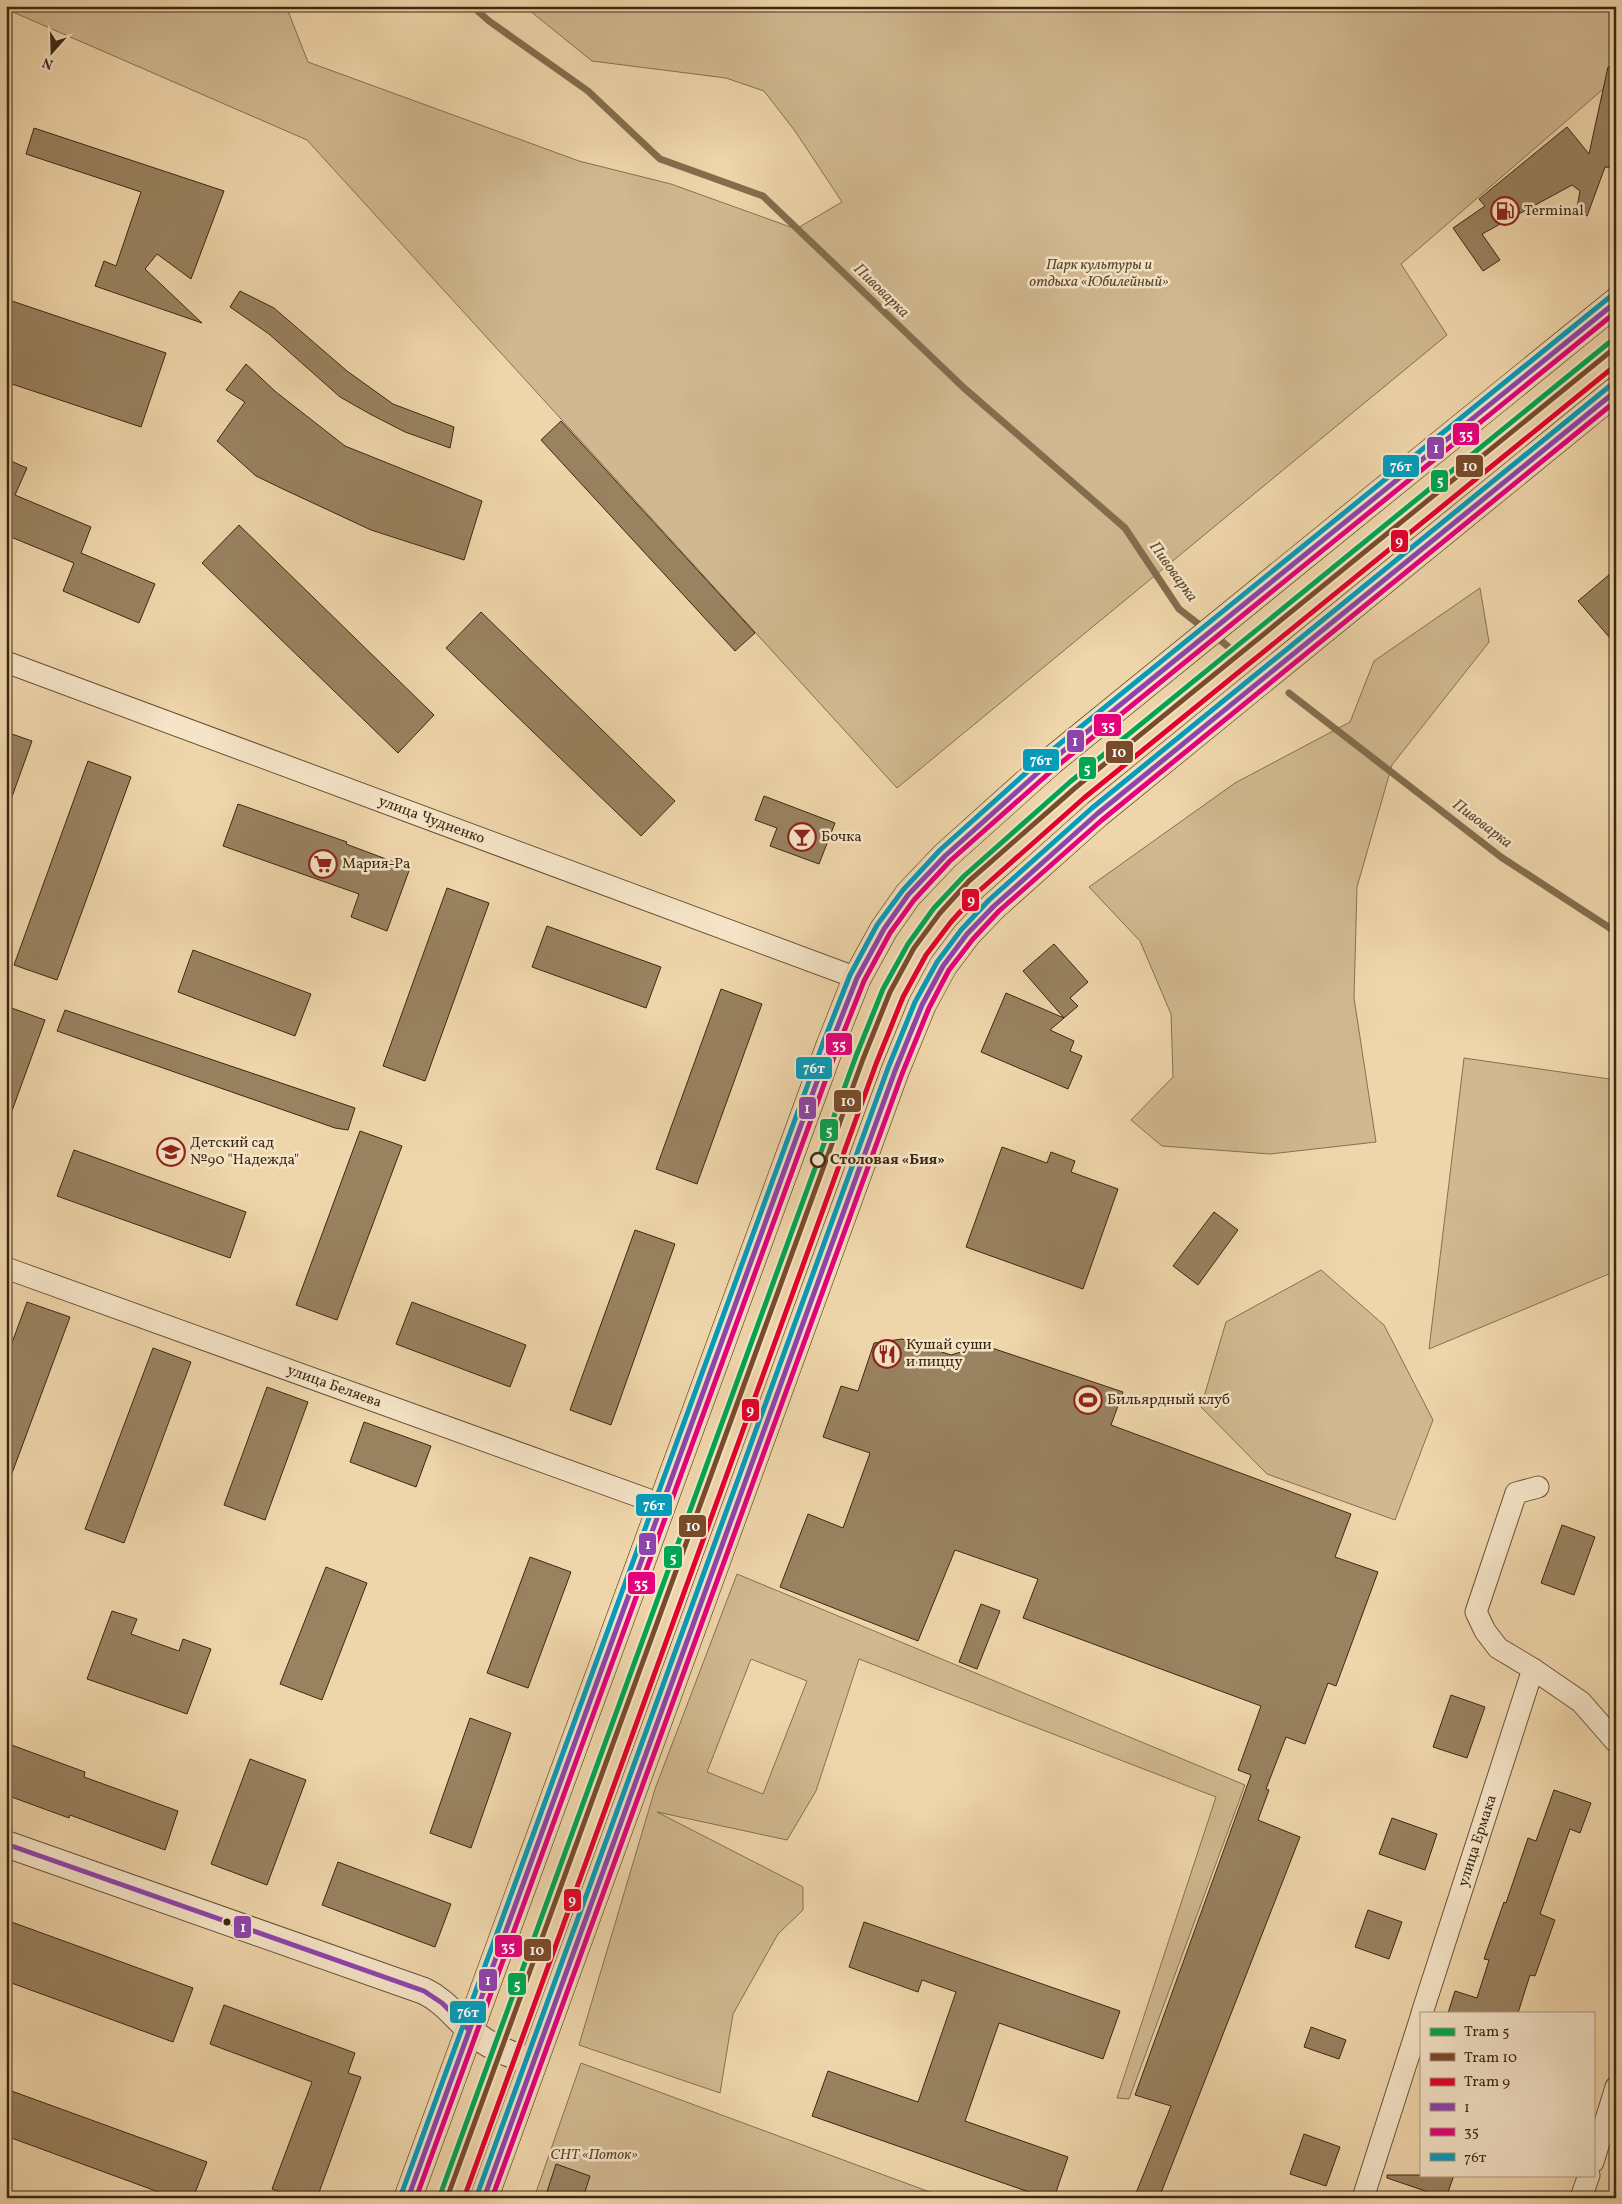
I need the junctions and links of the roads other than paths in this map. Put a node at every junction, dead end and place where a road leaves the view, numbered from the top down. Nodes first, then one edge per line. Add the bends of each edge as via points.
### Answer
1 (1616, 302) edge
2 (1616, 391) edge
3 (6, 662) edge
4 (857, 978) junction
5 (6, 1268) edge
6 (1538, 1487) dead end
7 (662, 1505) junction
8 (1533, 1669) junction
9 (1616, 1742) edge
10 (6, 1844) edge
11 (1422, 2012) edge
12 (1420, 2020) edge
13 (468, 2029) junction
14 (533, 2062) junction
15 (1616, 2088) edge
16 (1612, 2116) edge
17 (1594, 2160) edge
18 (1589, 2176) edge
19 (408, 2198) edge
20 (484, 2198) edge
21 (1363, 2198) edge
22 (1581, 2198) edge

1 - 4 main road via 1059,755 944,856 908,895 884,929
2 - 14 main road via 1098,814 994,906 967,934 944,966 922,1005 895,1071
3 - 4 street, улица Чудненко
4 - 7 main road
5 - 7 street, улица Беляева
6 - 8 street via 1516,1493 1476,1612 1498,1648
7 - 13 main road
8 - 9 street via 1581,1702
8 - 11 street, улица Ермака
10 - 13 street via 424,1991 436,1997
12 - 21 street
13 - 14 street via 494,2048
13 - 19 main road
14 - 20 main road
15 - 16 street
16 - 17 street
18 - 22 street

